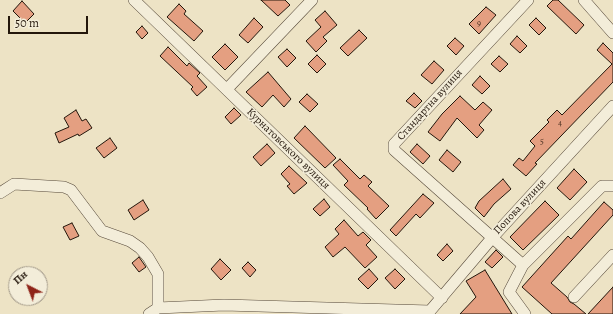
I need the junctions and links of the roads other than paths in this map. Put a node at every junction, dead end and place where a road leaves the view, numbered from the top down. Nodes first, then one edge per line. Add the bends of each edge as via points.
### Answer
1 (134, 0) edge
2 (312, 0) edge
3 (528, 0) edge
4 (584, 0) edge
5 (613, 33) edge
6 (227, 89) junction
7 (613, 106) edge
8 (613, 186) edge
9 (0, 193) edge
10 (492, 238) junction
11 (613, 255) edge
12 (522, 265) junction
13 (574, 297) dead end
14 (442, 298) junction
15 (154, 311) edge
16 (525, 314) edge

1 - 6 street, Курнатовського вулиця
2 - 6 street
3 - 10 street, Стандартна вулиця via 394,144 394,150 399,156
4 - 5 street
6 - 14 street, Курнатовського вулиця
7 - 10 street, Попова вулиця
8 - 12 street via 602,186
9 - 15 street via 14,184 64,187 71,190 102,231 130,241 148,258 158,274
10 - 12 street
10 - 14 street, Попова вулиця
11 - 13 street
12 - 16 street via 509,292
14 - 15 street, Попова вулиця via 430,311 224,305

